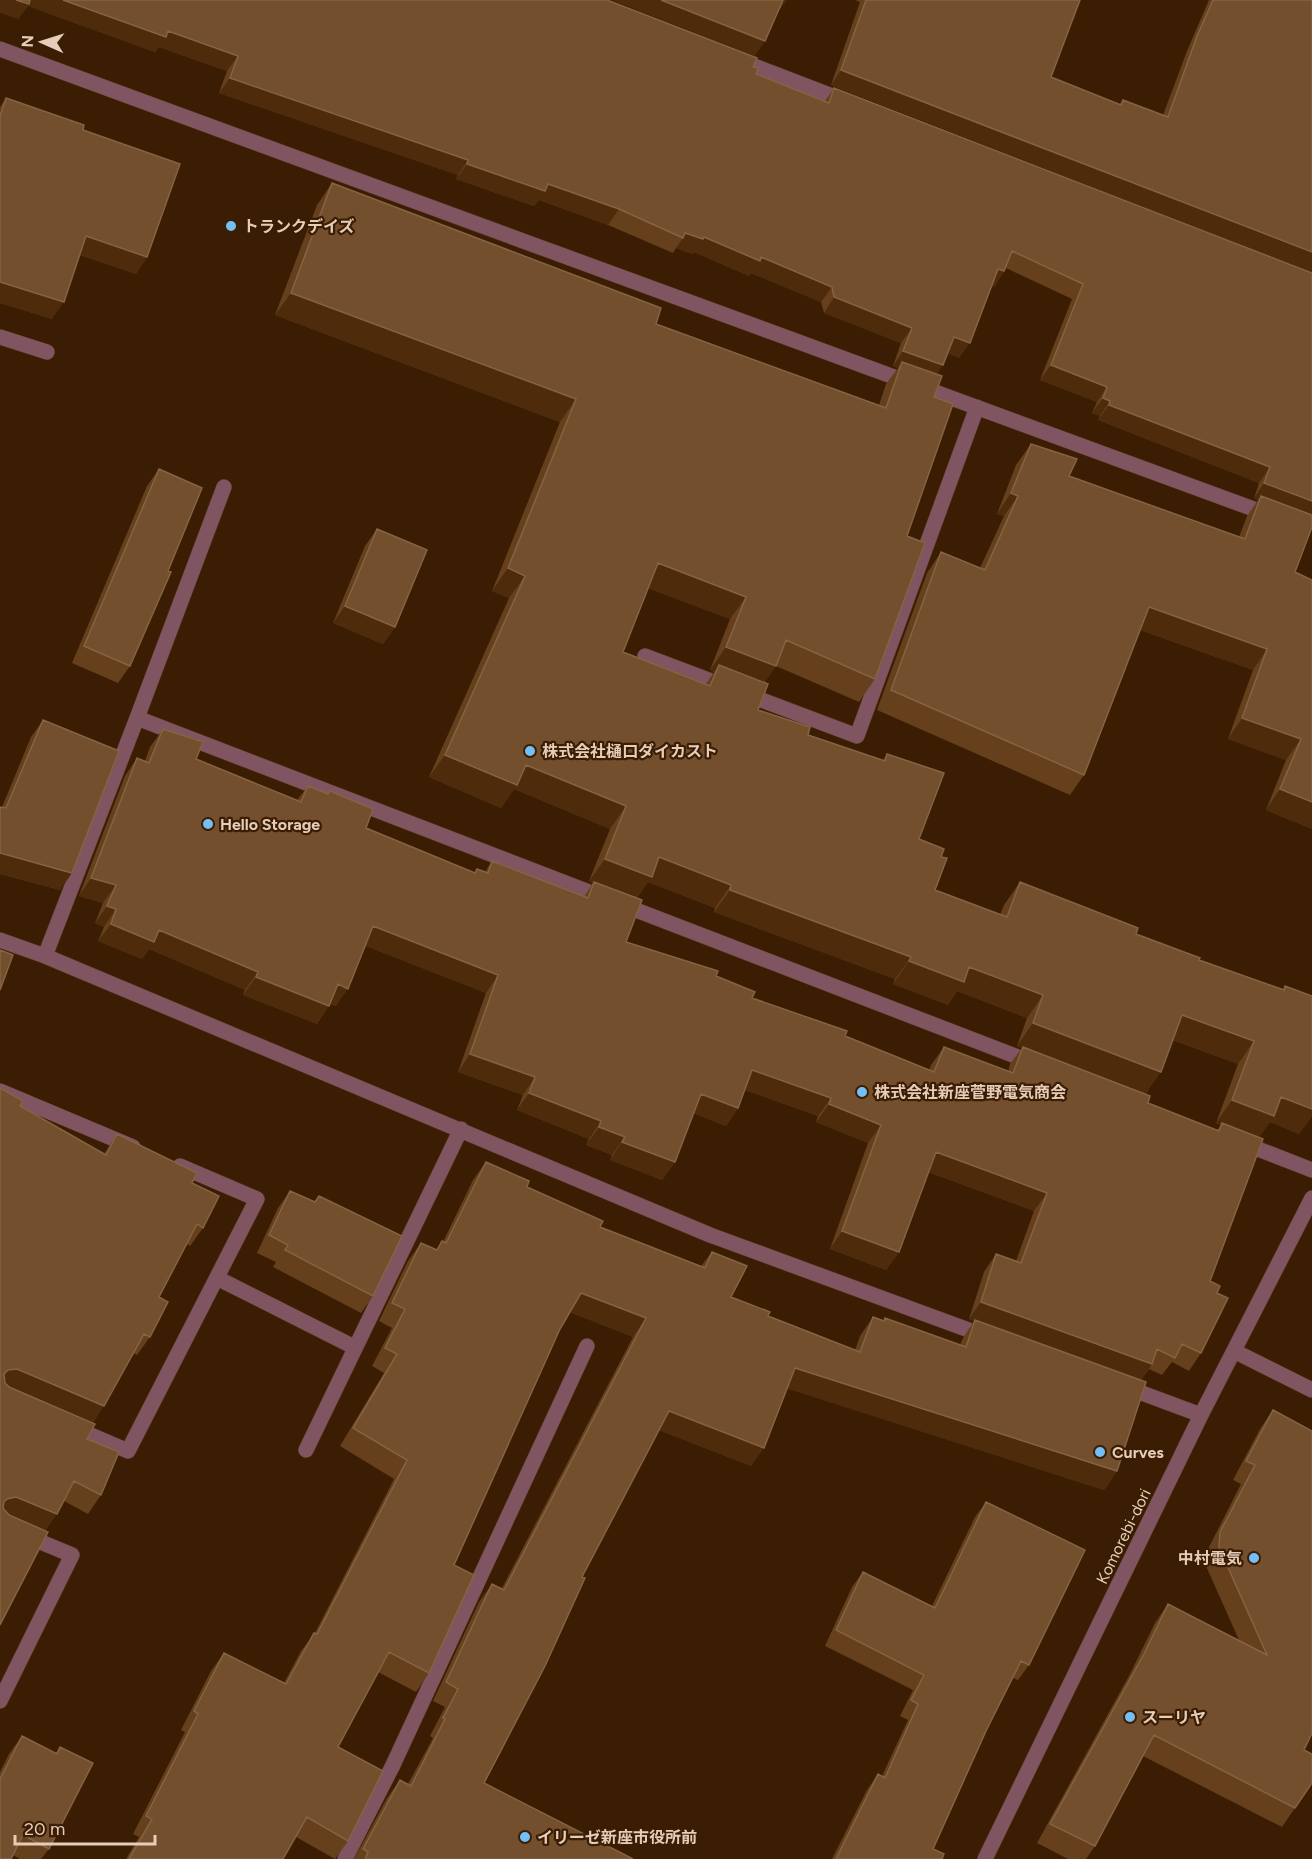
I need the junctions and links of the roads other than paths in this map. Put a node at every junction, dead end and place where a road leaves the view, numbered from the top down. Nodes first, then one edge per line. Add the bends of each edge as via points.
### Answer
1 (0, 49) edge
2 (716, 51) edge
3 (859, 106) edge
4 (0, 337) edge
5 (47, 352) dead end
6 (976, 407) junction
7 (224, 487) dead end
8 (1290, 522) edge
9 (645, 656) dead end
10 (137, 718) junction
11 (0, 940) edge
12 (45, 956) junction
13 (1055, 1071) edge
14 (0, 1091) edge
15 (461, 1129) junction
16 (1222, 1136) edge
17 (148, 1153) edge
18 (170, 1162) edge
19 (1312, 1170) edge
20 (1312, 1198) edge
21 (217, 1278) junction
22 (1000, 1341) edge
23 (587, 1346) dead end
24 (354, 1347) junction
25 (1234, 1351) junction
26 (1112, 1382) edge
27 (1312, 1390) edge
28 (1202, 1415) junction
29 (54, 1419) edge
30 (306, 1450) dead end
31 (0, 1524) edge
32 (1, 1697) edge
33 (345, 1859) edge
34 (986, 1859) edge

1 - 6 street
2 - 3 street
4 - 5 street
6 - 8 street
6 - 9 street via 857,736
7 - 10 street
10 - 12 street
10 - 13 street
11 - 12 street
12 - 15 street
14 - 17 street
15 - 22 street via 710,1235
15 - 24 street
16 - 19 street
18 - 21 street via 258,1199
20 - 25 street, Komorebi-dori
21 - 24 street
21 - 29 street via 128,1451
23 - 33 street via 393,1766
24 - 30 street
25 - 27 street
25 - 28 street, Komorebi-dori
26 - 28 street
28 - 34 street, Komorebi-dori
31 - 32 street via 72,1555

